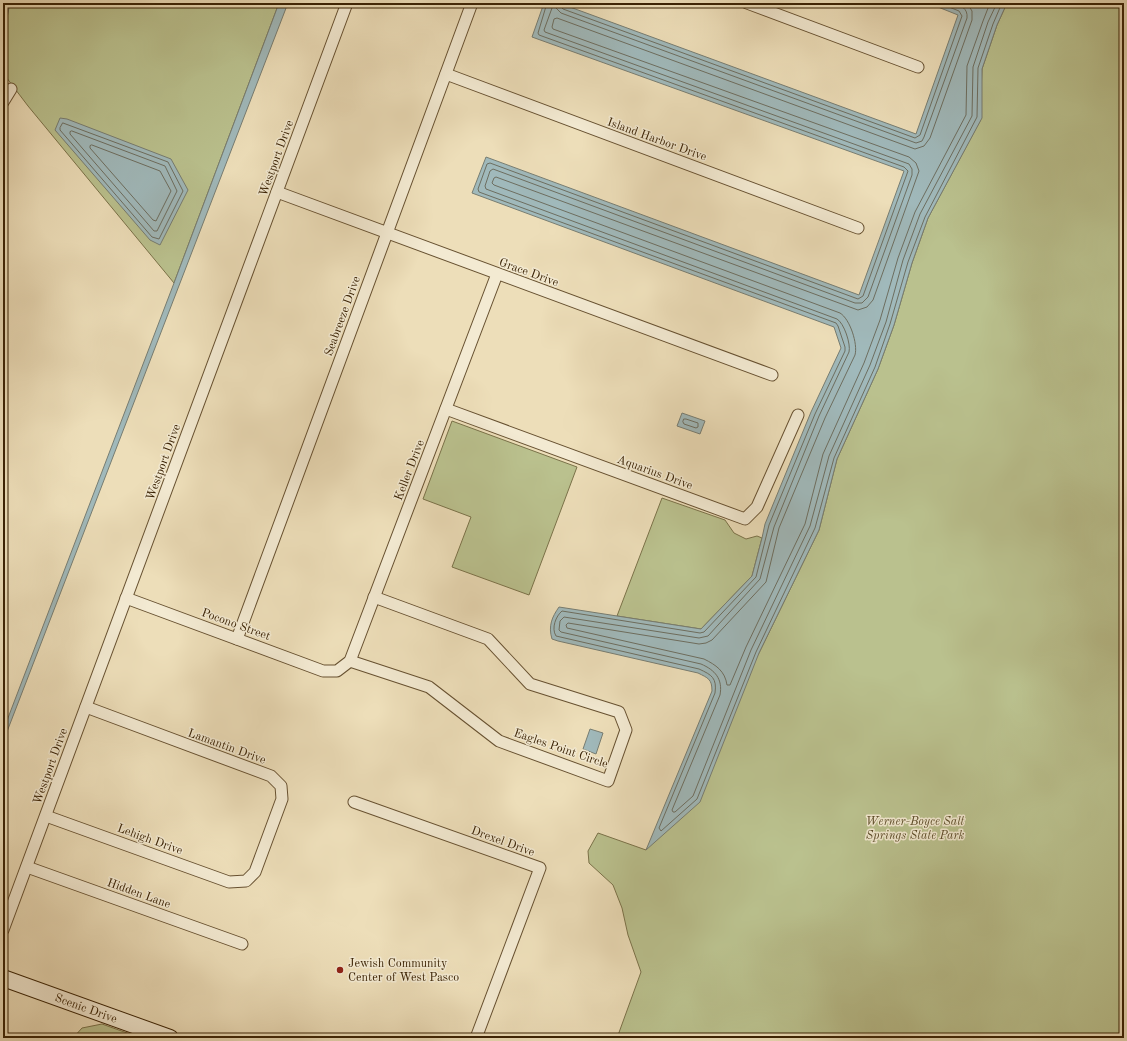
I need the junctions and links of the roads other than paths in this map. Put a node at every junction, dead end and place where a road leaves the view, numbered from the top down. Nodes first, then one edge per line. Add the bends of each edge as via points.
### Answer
1 (347, 3) edge
2 (472, 3) edge
3 (747, 3) edge
4 (918, 67) dead end
5 (446, 74) junction
6 (11, 89) dead end
7 (3, 102) edge
8 (277, 192) junction
9 (858, 228) dead end
10 (387, 233) junction
11 (497, 274) junction
12 (772, 375) dead end
13 (446, 409) junction
14 (798, 414) dead end
15 (374, 597) junction
16 (126, 598) junction
17 (237, 639) junction
18 (350, 661) junction
19 (86, 708) junction
20 (354, 802) dead end
21 (46, 816) junction
22 (27, 867) junction
23 (246, 881) joint
24 (3, 930) edge
25 (242, 944) dead end
26 (3, 978) edge
27 (170, 1038) edge
28 (476, 1038) edge

1 - 8 street, Westport Drive
2 - 5 street, Seabreeze Drive
3 - 4 street
5 - 9 street, Island Harbor Drive
5 - 10 street, Seabreeze Drive
6 - 7 street
8 - 10 street, Grace Drive
8 - 16 street, Westport Drive
10 - 11 street, Grace Drive
10 - 17 street, Seabreeze Drive
11 - 12 street, Grace Drive
11 - 13 street, Keller Drive
13 - 14 street, Aquarius Drive via 745,519 757,507
13 - 15 street, Keller Drive
15 - 18 street, Keller Drive
15 - 18 street, Eagles Point Circle via 488,639 530,684 619,712 626,730 608,780 499,741 429,687
16 - 17 street, Pocono Street
16 - 19 street, Westport Drive
17 - 18 street, Pocono Street via 323,671 337,670
19 - 21 street, Westport Drive
19 - 23 street, Lamantin Drive via 271,776 281,786 282,799 258,865
20 - 28 street, Drexel Drive via 540,868
21 - 22 street, Westport Drive
21 - 23 street, Lehigh Drive via 229,882
22 - 24 street, Westport Drive
22 - 25 street, Hidden Lane
26 - 27 street, Scenic Drive

